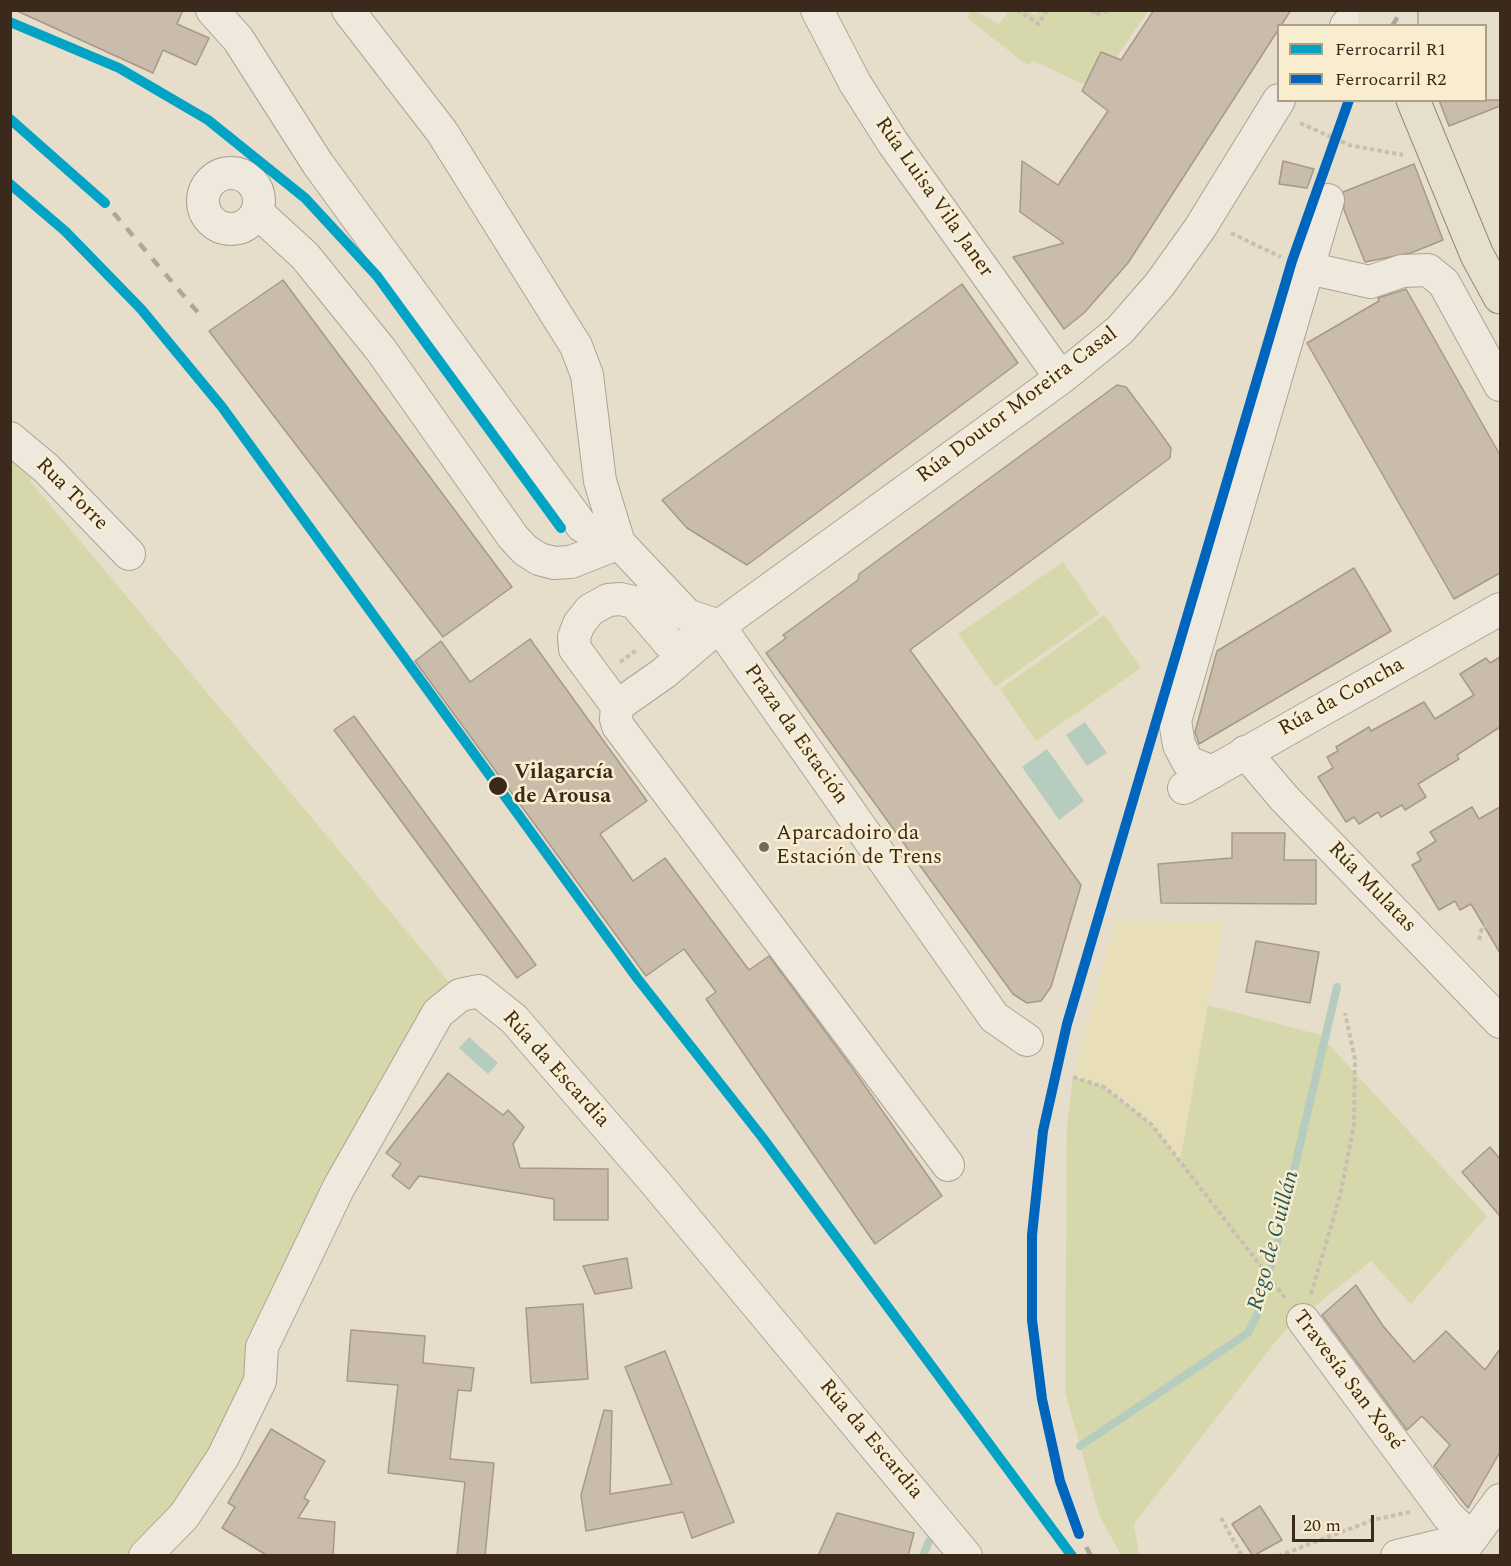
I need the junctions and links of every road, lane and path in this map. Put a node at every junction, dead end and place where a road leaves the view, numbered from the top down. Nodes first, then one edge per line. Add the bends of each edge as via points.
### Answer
1 (212, 10) edge
2 (348, 10) edge
3 (817, 10) edge
4 (1017, 10) edge
5 (1047, 10) edge
6 (1093, 10) edge
7 (1110, 10) edge
8 (1332, 10) edge
9 (1360, 10) edge
10 (1326, 24) edge
11 (1348, 24) edge
12 (1278, 102) edge
13 (1414, 102) edge
14 (1300, 123) dead end
15 (1404, 156) dead end
16 (1328, 200) dead end
17 (257, 212) dead end
18 (1230, 233) dead end
19 (1477, 255) junction
20 (1308, 268) junction
21 (1444, 283) junction
22 (1500, 297) edge
23 (1061, 378) junction
24 (1500, 385) edge
25 (10, 438) edge
26 (619, 543) junction
27 (129, 554) dead end
28 (1500, 609) edge
29 (707, 635) junction
30 (642, 646) dead end
31 (617, 664) dead end
32 (617, 706) junction
33 (1245, 752) junction
34 (1213, 772) junction
35 (1184, 788) dead end
36 (1500, 918) edge
37 (1479, 940) dead end
38 (1345, 1013) dead end
39 (1500, 1022) edge
40 (1027, 1040) dead end
41 (1073, 1077) dead end
42 (948, 1165) dead end
43 (1303, 1320) junction
44 (1500, 1500) edge
45 (1449, 1516) junction
46 (1221, 1518) dead end
47 (1465, 1547) edge
48 (145, 1556) edge
49 (966, 1556) edge
50 (1242, 1556) edge
51 (1278, 1556) edge
52 (1397, 1556) edge

1 - 26 street via 238,39 318,164 582,526
2 - 26 street via 442,132 576,346 587,375 600,481
3 - 23 street, Rúa Luisa Vila Janer via 855,83 893,143
4 - 5 path via 1039,24
6 - 7 path via 1094,15
8 - 10 street
9 - 11 street
12 - 23 street, Rúa Doutor Moreira Casal via 1200,228 1160,284 1120,330
13 - 19 main road
14 - 15 path via 1349,145
16 - 20 street
17 - 26 street via 305,256 374,342 525,550 554,563 571,562
18 - 20 path
19 - 21 street via 1456,266
19 - 22 main road
20 - 21 street via 1370,282 1402,271 1428,270
20 - 34 street via 1175,722 1179,745 1188,762
21 - 24 street
23 - 29 street, Rúa Doutor Moreira Casal
25 - 27 street, Rua Torre via 68,490
26 - 29 street
28 - 33 street, Rúa da Concha
29 - 32 street, Rúa Doutor Moreira Casal via 664,673
29 - 32 street via 679,646 669,643 634,602 620,599 608,600 590,610 576,630 575,649
29 - 40 street, Praza da Estación via 994,1017
30 - 31 path
32 - 42 street via 618,726
33 - 34 street, Rúa da Concha
33 - 39 street, Rúa Mulatas via 1284,798
34 - 35 street, Rúa da Concha
36 - 37 path via 1482,928
38 - 43 path via 1355,1059 1354,1125 1340,1196
41 - 43 path, Travesía San Xosé via 1104,1087 1152,1125
43 - 45 street, Travesía San Xosé
44 - 47 street
45 - 47 street, Travesía San Xosé
45 - 51 path via 1419,1510 1373,1520
46 - 50 path
47 - 52 street
48 - 49 street, Rúa da Escardia via 184,1516 223,1457 260,1381 262,1347 339,1187 438,1013 460,995 479,991 514,1019 654,1181

